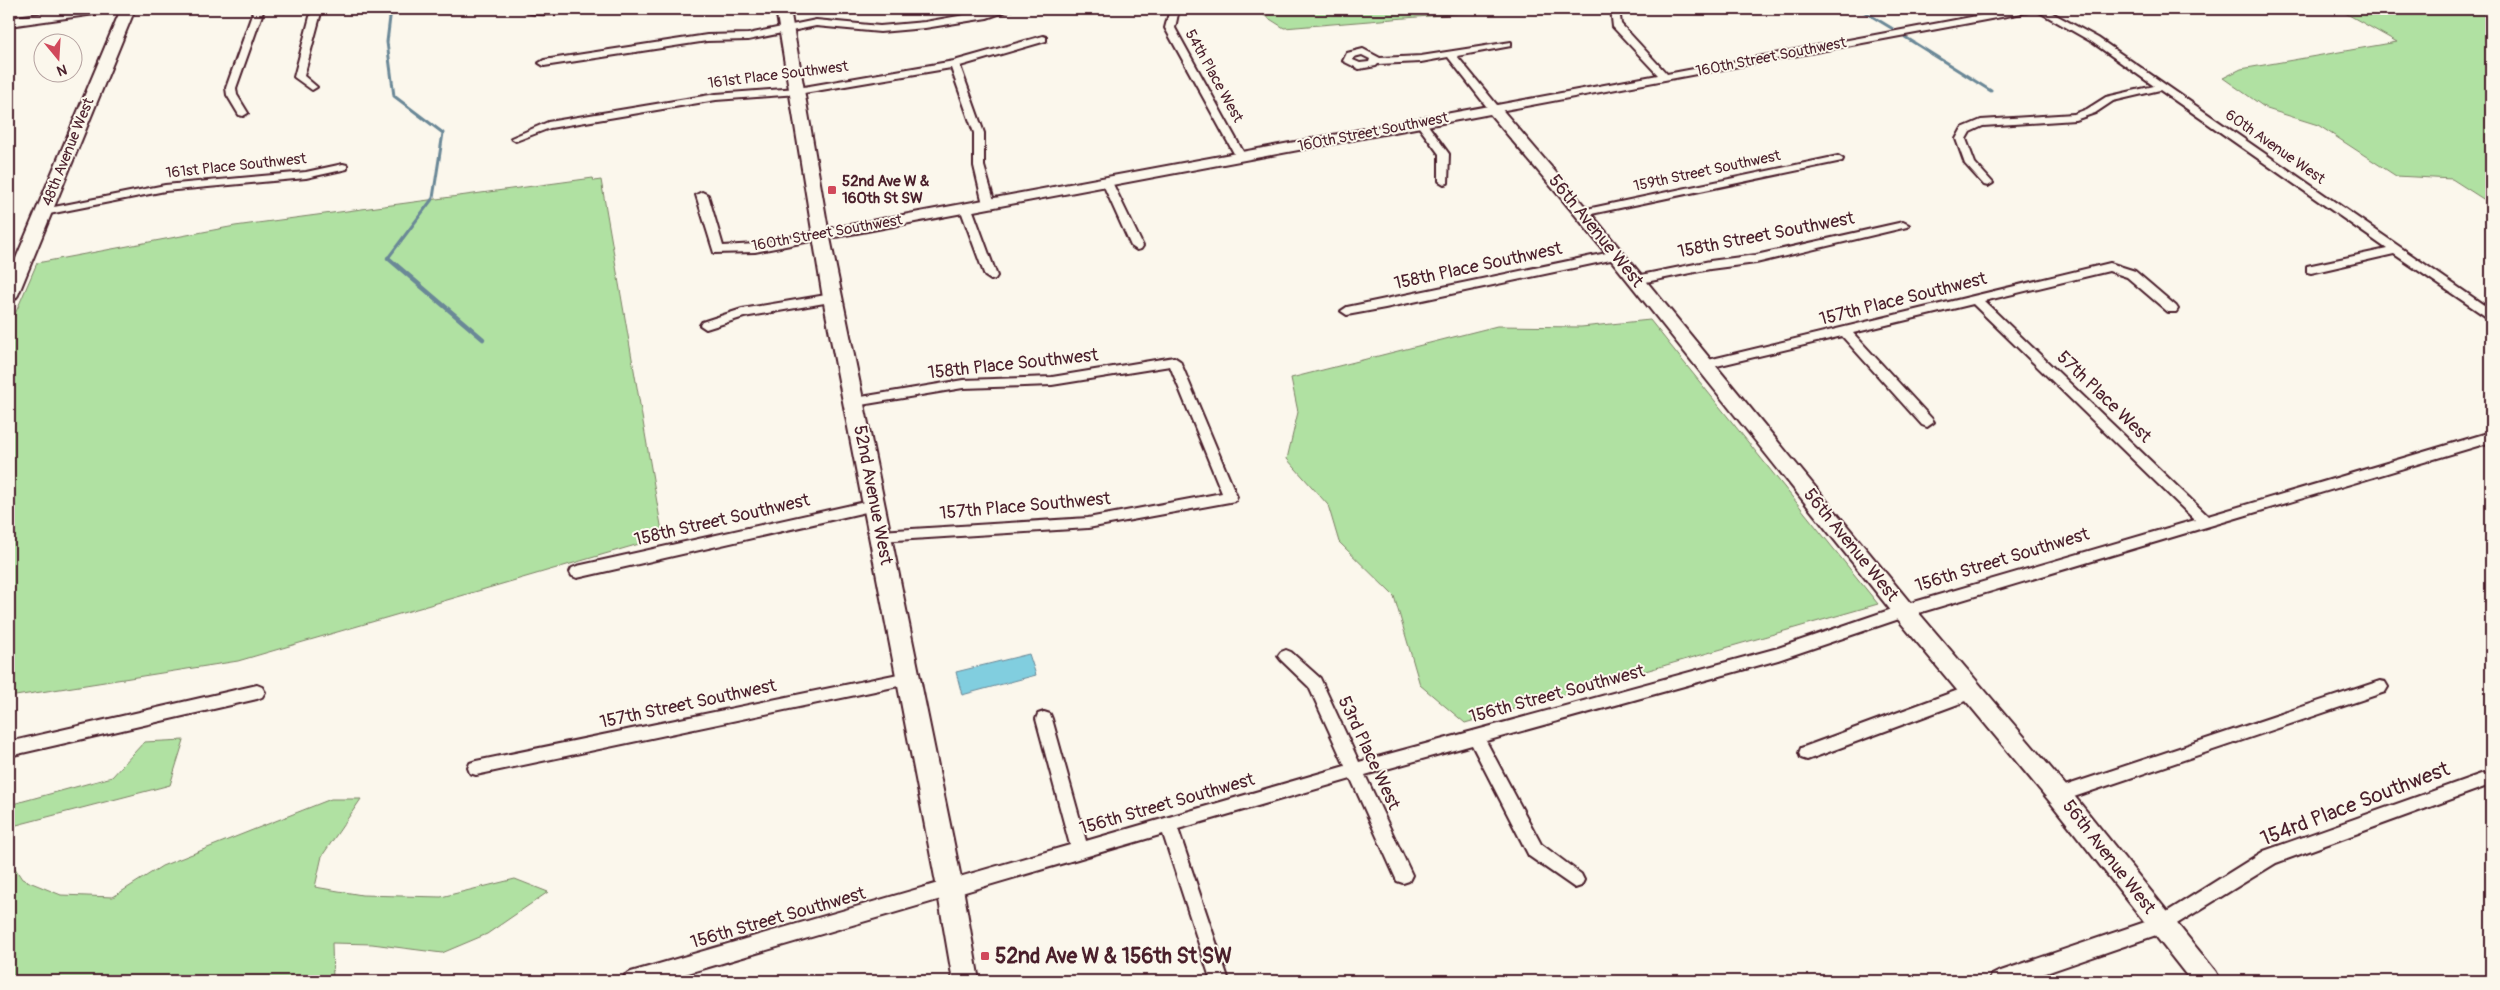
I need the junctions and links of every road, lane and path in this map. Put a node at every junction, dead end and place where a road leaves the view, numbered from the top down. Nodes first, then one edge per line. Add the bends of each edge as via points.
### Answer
1 (102, 9) edge
2 (128, 9) edge
3 (259, 9) edge
4 (317, 9) edge
5 (566, 9) edge
6 (783, 9) edge
7 (1007, 9) edge
8 (1174, 9) edge
9 (1615, 9) edge
10 (2028, 9) edge
11 (2039, 9) edge
12 (530, 10) edge
13 (9, 22) edge
14 (787, 28) junction
15 (1043, 39) dead end
16 (1508, 44) dead end
17 (1451, 54) junction
18 (1375, 61) dead end
19 (544, 63) dead end
20 (955, 64) junction
21 (1664, 77) junction
22 (312, 87) dead end
23 (2161, 87) junction
24 (798, 92) junction
25 (1494, 109) junction
26 (242, 113) dead end
27 (1420, 123) junction
28 (516, 138) dead end
29 (1240, 156) junction
30 (1838, 159) dead end
31 (343, 167) dead end
32 (1444, 181) dead end
33 (1107, 182) junction
34 (1988, 182) dead end
35 (702, 195) dead end
36 (990, 204) junction
37 (966, 208) junction
38 (44, 212) junction
39 (1582, 213) junction
40 (1903, 226) dead end
41 (821, 235) junction
42 (1137, 246) dead end
43 (2397, 250) junction
44 (1616, 255) junction
45 (2311, 269) dead end
46 (991, 276) dead end
47 (1636, 280) junction
48 (9, 295) edge
49 (832, 298) junction
50 (1977, 300) junction
51 (2172, 309) dead end
52 (1347, 311) dead end
53 (2491, 316) edge
54 (706, 325) dead end
55 (1845, 332) junction
56 (1704, 365) junction
57 (855, 402) junction
58 (1927, 422) dead end
59 (2491, 437) edge
60 (1230, 497) joint
61 (874, 505) junction
62 (2205, 521) junction
63 (880, 536) junction
64 (577, 572) dead end
65 (1904, 611) junction
66 (1286, 656) dead end
67 (908, 678) junction
68 (2380, 688) dead end
69 (257, 692) dead end
70 (1972, 692) junction
71 (1044, 719) dead end
72 (1476, 737) junction
73 (9, 749) edge
74 (1807, 753) dead end
75 (476, 768) dead end
76 (1356, 770) junction
77 (2484, 780) dead end
78 (2059, 795) junction
79 (1168, 825) junction
80 (1080, 851) junction
81 (1403, 875) dead end
82 (1575, 880) dead end
83 (950, 888) junction
84 (2162, 925) junction
85 (631, 981) edge
86 (966, 981) edge
87 (1220, 981) edge
88 (1998, 981) edge
89 (2208, 981) edge

1 - 13 street
2 - 38 street, 48th Avenue West
3 - 26 street via 231,88
4 - 22 street via 299,77
5 - 12 street
6 - 14 street, 52nd Avenue West
7 - 14 street via 952,21 880,29 816,23
8 - 29 street, 54th Place West via 1170,28
9 - 21 street via 1616,26
10 - 21 street, 160th Street Southwest
11 - 23 street, 60th Avenue West via 2095,40
14 - 19 street via 748,37 707,38
14 - 24 street, 52nd Avenue West
15 - 20 street, 161st Place Southwest
16 - 17 street
17 - 18 street
17 - 25 street
20 - 24 street, 161st Place Southwest
20 - 36 street via 978,133 978,166
21 - 25 street, 160th Street Southwest
23 - 34 street via 2110,99 2075,116 1981,123 1966,130 1961,139 1970,164
23 - 43 street, 60th Avenue West
24 - 28 street, 161st Place Southwest via 707,99 548,125
24 - 41 street, 52nd Avenue West
25 - 27 street, 160th Street Southwest
25 - 39 street, 56th Avenue West
27 - 29 street, 160th Street Southwest
27 - 32 street via 1444,154
29 - 33 street, 160th Street Southwest
30 - 39 street, 159th Street Southwest
31 - 38 street, 161st Place Southwest via 306,175 165,188
33 - 36 street, 160th Street Southwest
33 - 42 street
35 - 41 street, 160th Street Southwest via 718,250 755,248
36 - 37 street, 160th Street Southwest
37 - 41 street, 160th Street Southwest
37 - 46 street
38 - 48 street, 48th Avenue West
39 - 44 street, 56th Avenue West
40 - 47 street, 158th Street Southwest via 1756,259
41 - 49 street, 52nd Avenue West
43 - 45 street
43 - 53 street, 60th Avenue West
44 - 47 street, 56th Avenue West
44 - 52 street, 158th Place Southwest
47 - 56 street, 56th Avenue West
49 - 54 street via 742,313
49 - 57 street, 52nd Avenue West
50 - 51 street, 157th Place Southwest via 2110,267 2131,274
50 - 55 street, 157th Place Southwest
50 - 62 street, 57th Place West
55 - 56 street, 157th Place Southwest
55 - 58 street
56 - 65 street, 56th Avenue West
57 - 60 street, 158th Place Southwest via 963,384 1052,381 1174,361
57 - 61 street, 52nd Avenue West
59 - 62 street, 156th Street Southwest
60 - 63 street, 157th Place Southwest via 1088,523
61 - 63 street, 52nd Avenue West
61 - 64 street, 158th Street Southwest
62 - 65 street, 156th Street Southwest
63 - 67 street, 52nd Avenue West
65 - 70 street, 56th Avenue West
65 - 72 street, 156th Street Southwest via 1778,654
66 - 76 street, 53rd Place West via 1315,683
67 - 75 street, 157th Street Southwest
67 - 83 street, 52nd Avenue West
68 - 78 street
69 - 73 street
70 - 74 street
70 - 78 street, 56th Avenue West
71 - 80 street
72 - 76 street, 156th Street Southwest
72 - 82 street via 1536,850
76 - 79 street, 156th Street Southwest
76 - 81 street, 53rd Place West
77 - 84 street, 154rd Place Southwest via 2270,857
78 - 84 street, 56th Avenue West
79 - 80 street, 156th Street Southwest
79 - 87 street
80 - 83 street, 156th Street Southwest
83 - 85 street, 156th Street Southwest
83 - 86 street, 52nd Avenue West
84 - 88 street, 154rd Place Southwest
84 - 89 street, 56th Avenue West

